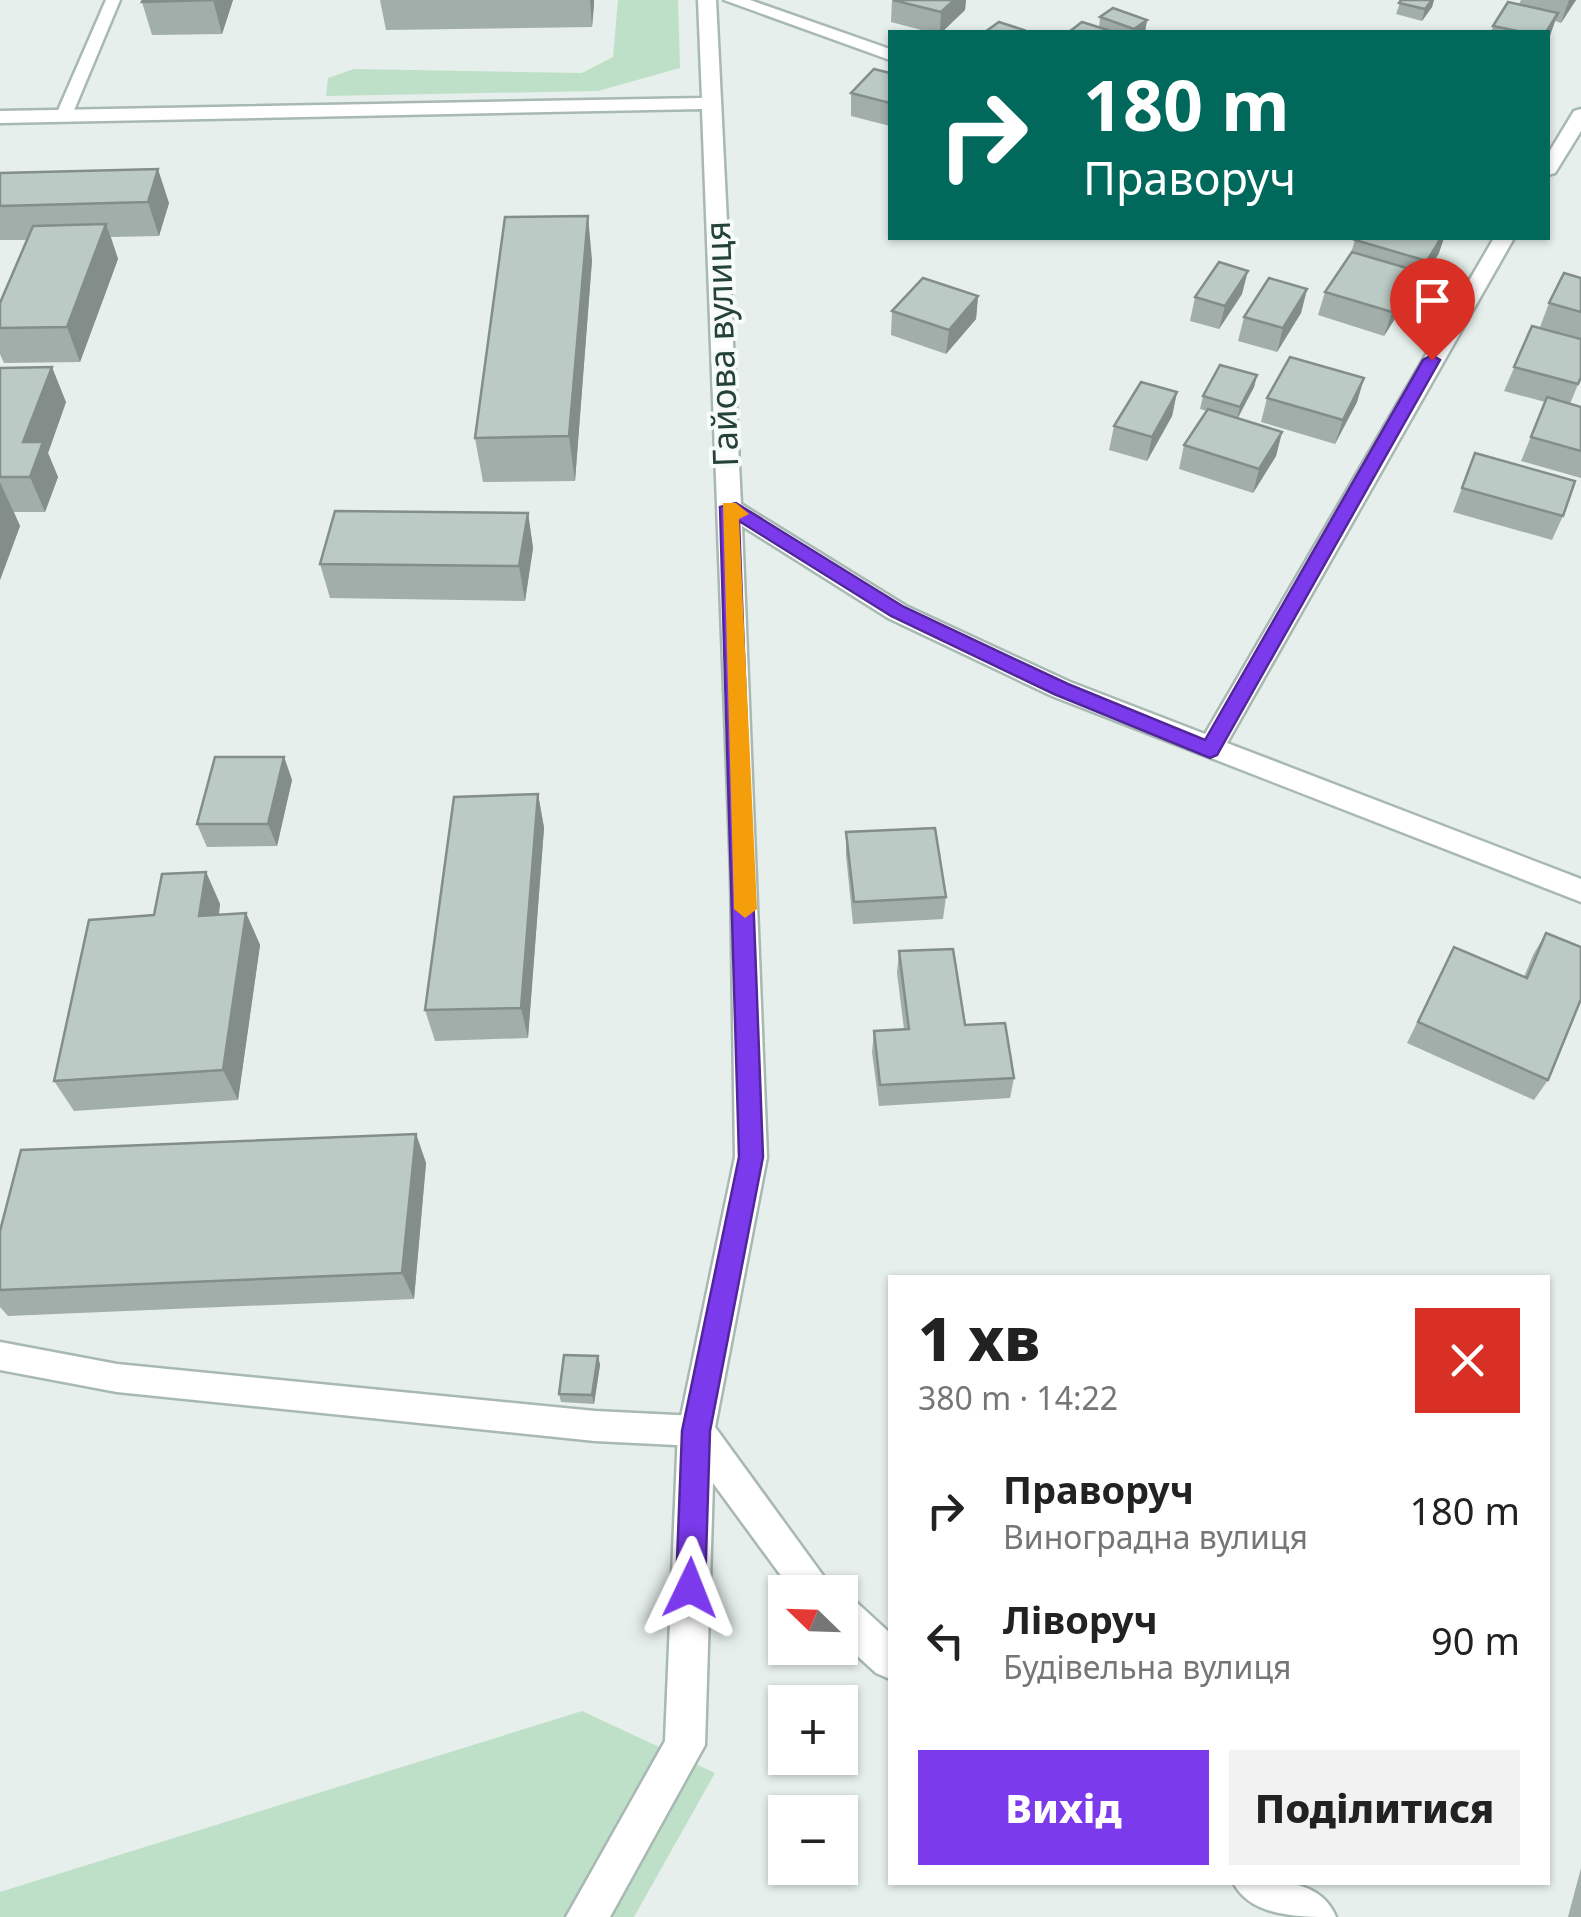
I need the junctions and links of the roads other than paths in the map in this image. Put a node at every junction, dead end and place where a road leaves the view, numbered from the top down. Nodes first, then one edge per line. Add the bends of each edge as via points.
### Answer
1 (113, 0) edge
2 (707, 0) edge
3 (733, 0) edge
4 (888, 54) edge
5 (712, 103) junction
6 (64, 115) junction
7 (1581, 115) edge
8 (0, 116) edge
9 (1550, 165) edge
10 (1503, 240) edge
11 (729, 507) junction
12 (1210, 750) junction
13 (1581, 891) edge
14 (0, 1356) edge
15 (696, 1431) junction
16 (803, 1575) edge
17 (858, 1630) edge
18 (888, 1657) edge
19 (1259, 1885) edge
20 (588, 1917) edge
21 (1315, 1917) edge

1 - 6 lane
2 - 5 street, Гайова вулиця
3 - 4 street
5 - 6 street
5 - 11 street, Гайова вулиця
6 - 8 street
7 - 9 street
10 - 12 street
11 - 12 street via 898,612
11 - 15 street, Гайова вулиця via 751,1157
12 - 13 street
14 - 15 lane via 118,1378
15 - 16 street
15 - 20 street, Гайова вулиця via 685,1746
17 - 18 street
19 - 21 street

